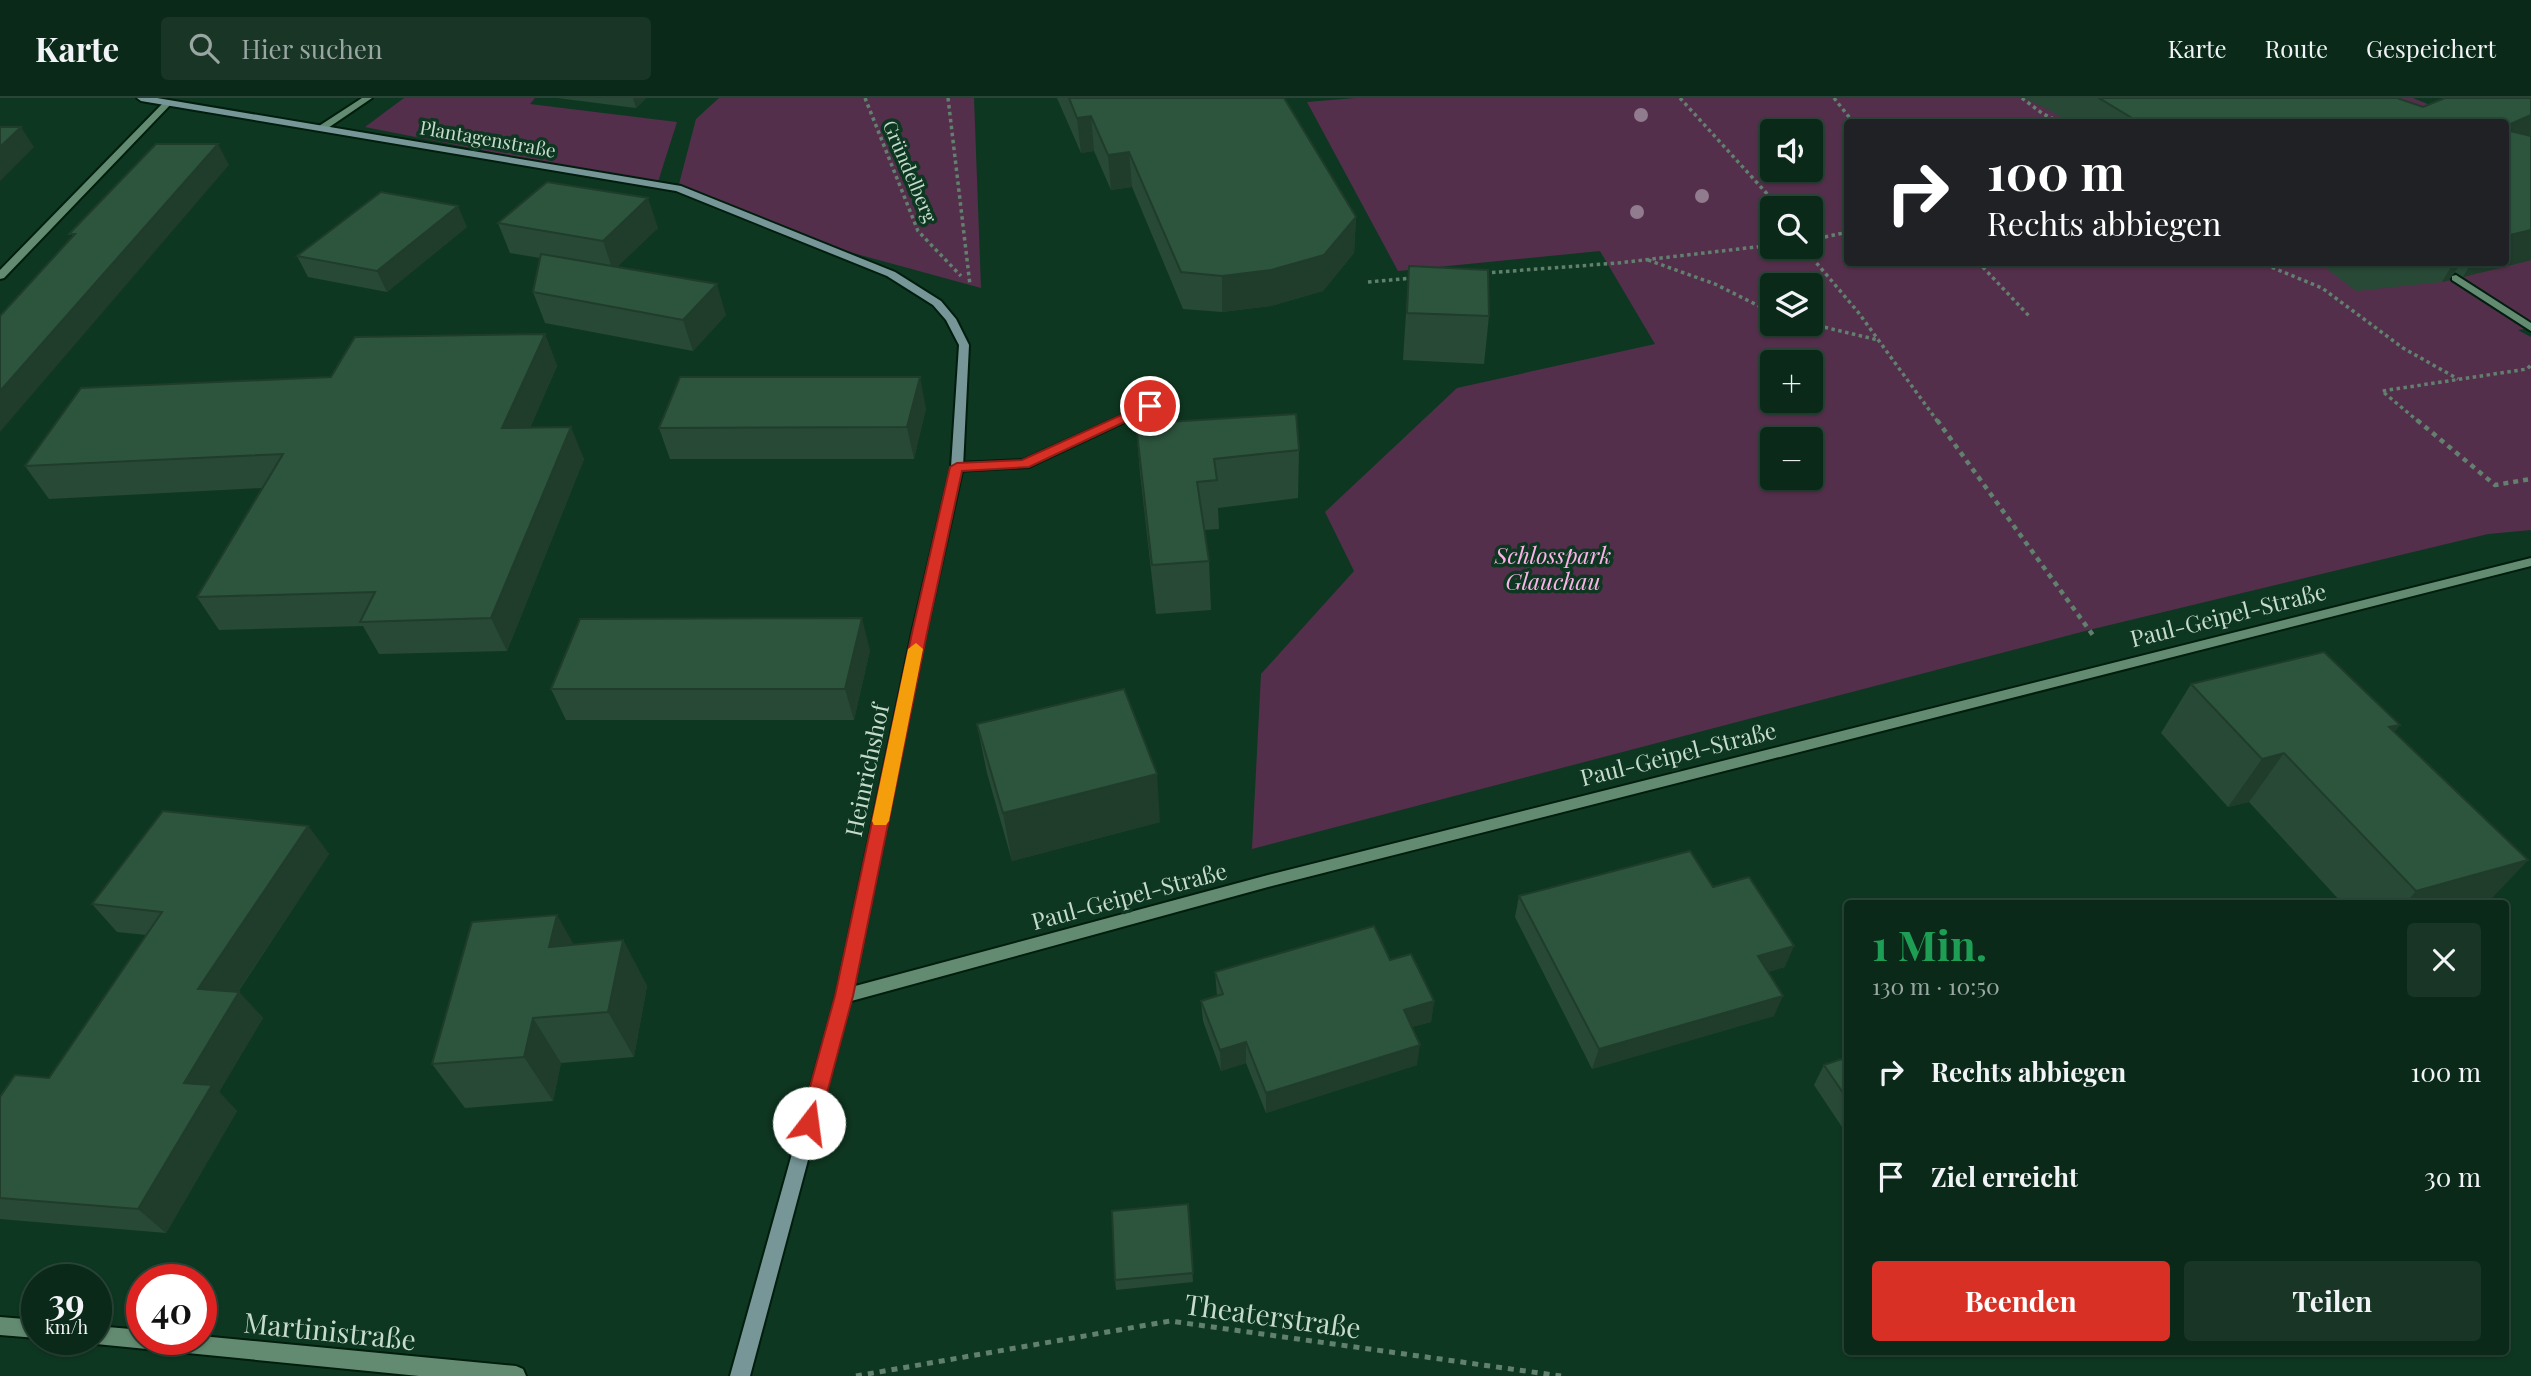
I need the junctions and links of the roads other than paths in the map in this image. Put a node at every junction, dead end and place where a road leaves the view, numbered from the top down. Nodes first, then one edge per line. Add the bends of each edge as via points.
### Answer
1 (141, 98) edge
2 (368, 98) edge
3 (169, 102) junction
4 (322, 128) junction
5 (820, 244) joint
6 (0, 276) edge
7 (2456, 278) dead end
8 (2531, 328) edge
9 (1150, 406) dead end
10 (957, 467) junction
11 (2528, 563) edge
12 (844, 996) junction
13 (0, 1326) edge
14 (21, 1328) edge
15 (112, 1337) edge
16 (516, 1376) edge
17 (740, 1376) edge

1 - 3 street, Plantagenstraße
2 - 4 street
3 - 4 street, Plantagenstraße
3 - 6 street
4 - 5 street, Plantagenstraße via 678,188
5 - 10 street, Heinrichshof via 891,274 937,303 951,319 964,345
7 - 8 street
9 - 10 street via 1024,464
10 - 12 street, Heinrichshof
11 - 12 street, Paul-Geipel-Straße via 1268,881
12 - 17 street, Heinrichshof
13 - 14 street
15 - 16 street, Martinistraße

